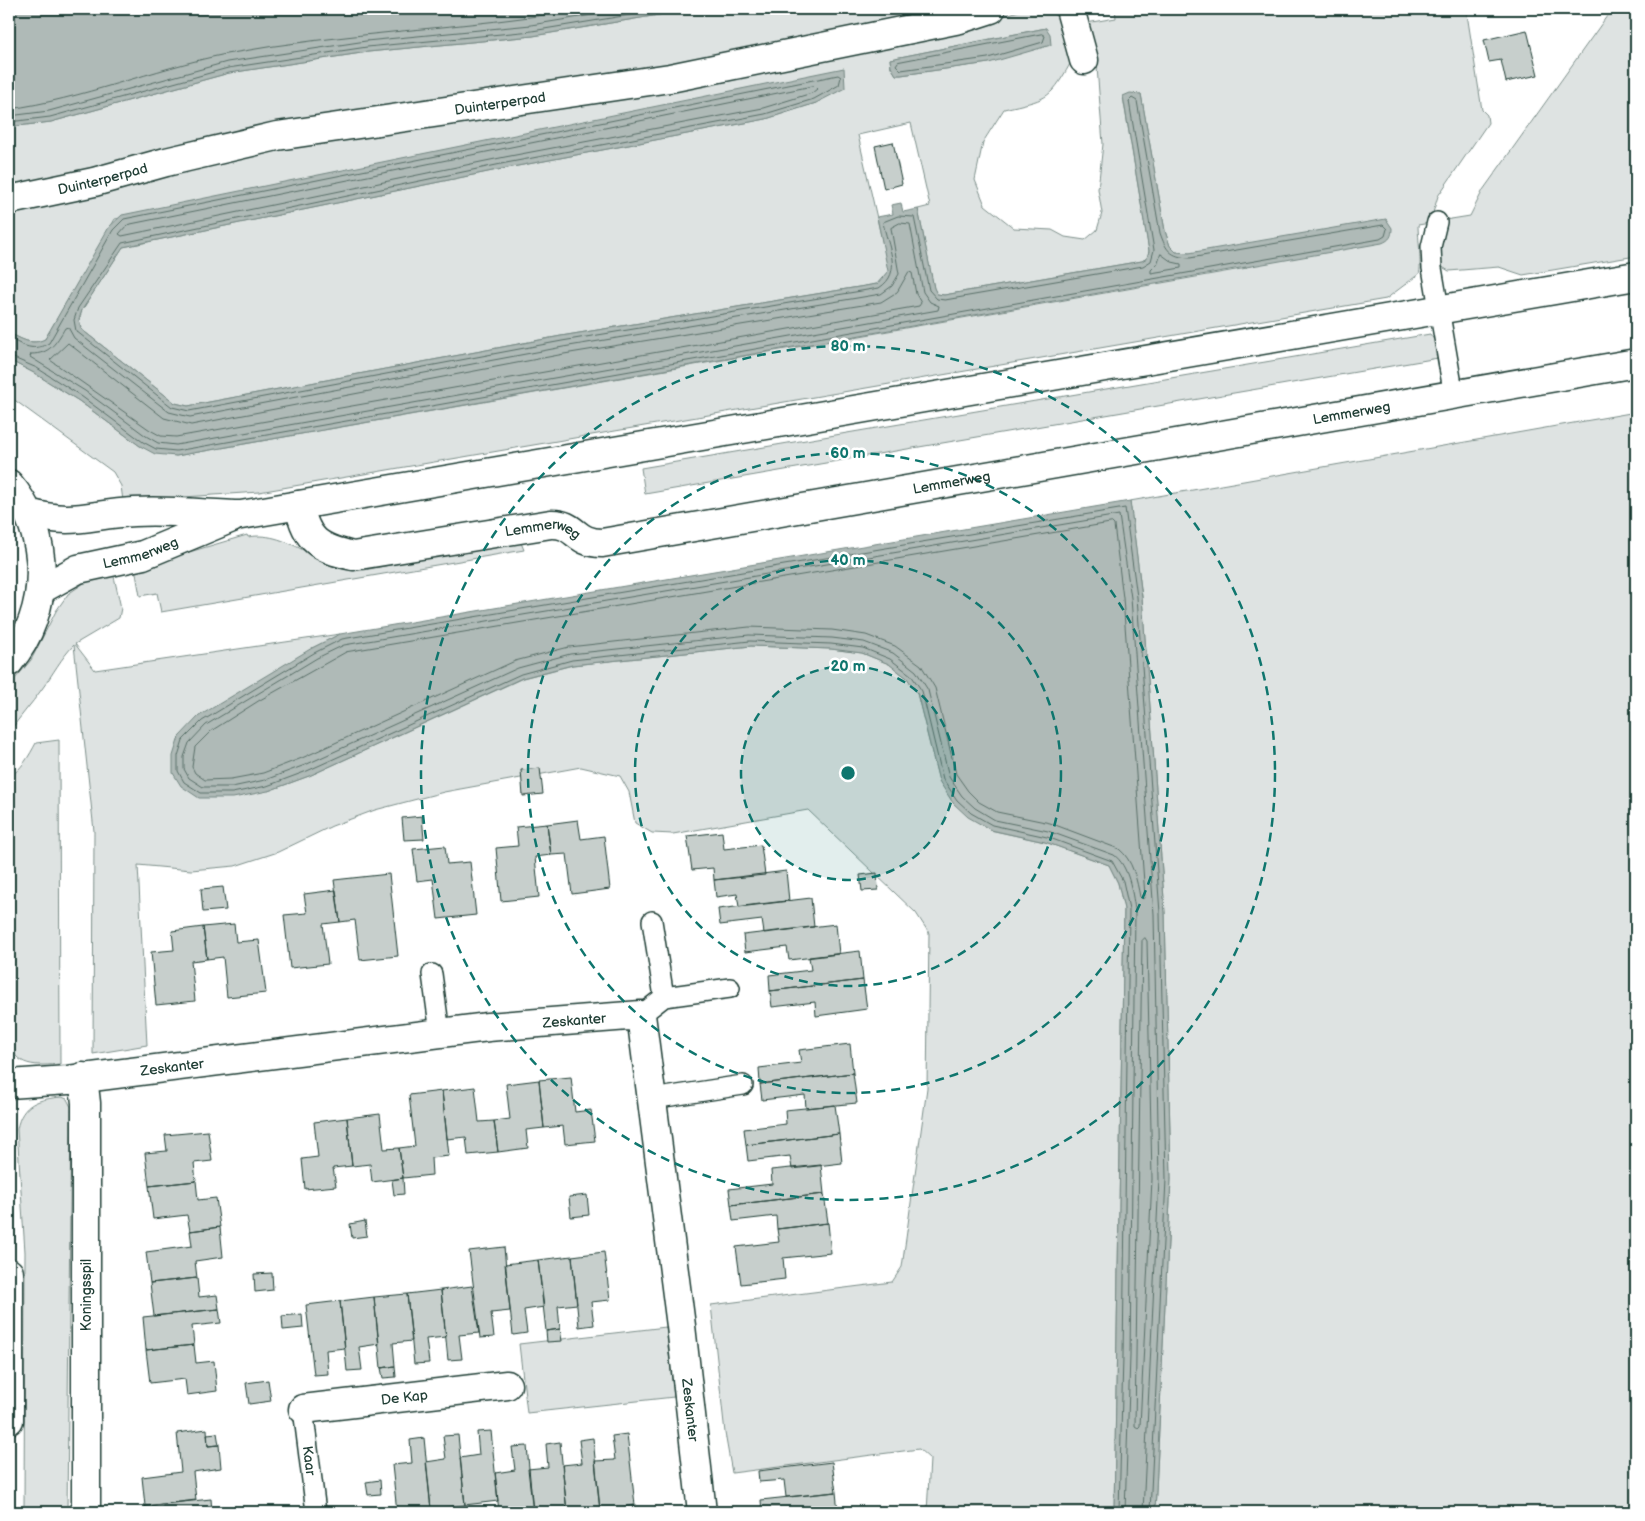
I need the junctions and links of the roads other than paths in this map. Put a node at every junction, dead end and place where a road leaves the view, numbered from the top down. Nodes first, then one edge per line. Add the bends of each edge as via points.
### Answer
1 (991, 9) edge
2 (1070, 9) edge
3 (1084, 60) dead end
4 (9, 200) edge
5 (1437, 222) dead end
6 (1636, 276) edge
7 (1439, 310) junction
8 (1636, 363) edge
9 (1454, 396) junction
10 (9, 484) edge
11 (299, 505) junction
12 (28, 513) junction
13 (241, 514) junction
14 (40, 590) junction
15 (9, 662) edge
16 (652, 920) dead end
17 (432, 974) dead end
18 (730, 988) dead end
19 (664, 997) junction
20 (641, 1015) junction
21 (440, 1033) junction
22 (83, 1078) junction
23 (9, 1084) edge
24 (743, 1085) dead end
25 (652, 1099) junction
26 (9, 1273) edge
27 (507, 1385) dead end
28 (303, 1409) joint
29 (9, 1420) edge
30 (86, 1512) edge
31 (316, 1512) edge
32 (702, 1512) edge

1 - 4 street, Duinterperpad via 950,21 670,78 277,136
2 - 3 street
5 - 7 lane via 1431,257
6 - 7 street, Lemmerweg
7 - 9 lane
7 - 11 street, Lemmerweg
8 - 9 street, Lemmerweg
9 - 11 street, Lemmerweg via 602,543 584,541 568,527 550,524 353,556 331,550 311,536 303,525
10 - 12 street
11 - 13 street, Lemmerweg
12 - 13 street, Lemmerweg via 70,521 134,512
12 - 14 street via 40,551
13 - 14 street, Lemmerweg via 143,555 78,569
14 - 15 street via 28,632
16 - 19 lane
17 - 21 lane
18 - 19 lane
19 - 20 lane
20 - 21 street, Zeskanter
20 - 25 street, Zeskanter
21 - 22 street, Zeskanter
22 - 23 street, Zeskanter
22 - 30 street, Koningsspil via 86,1123
24 - 25 lane
25 - 32 street, Zeskanter
26 - 29 street
27 - 28 street, De Kap
28 - 31 lane, Kaar

